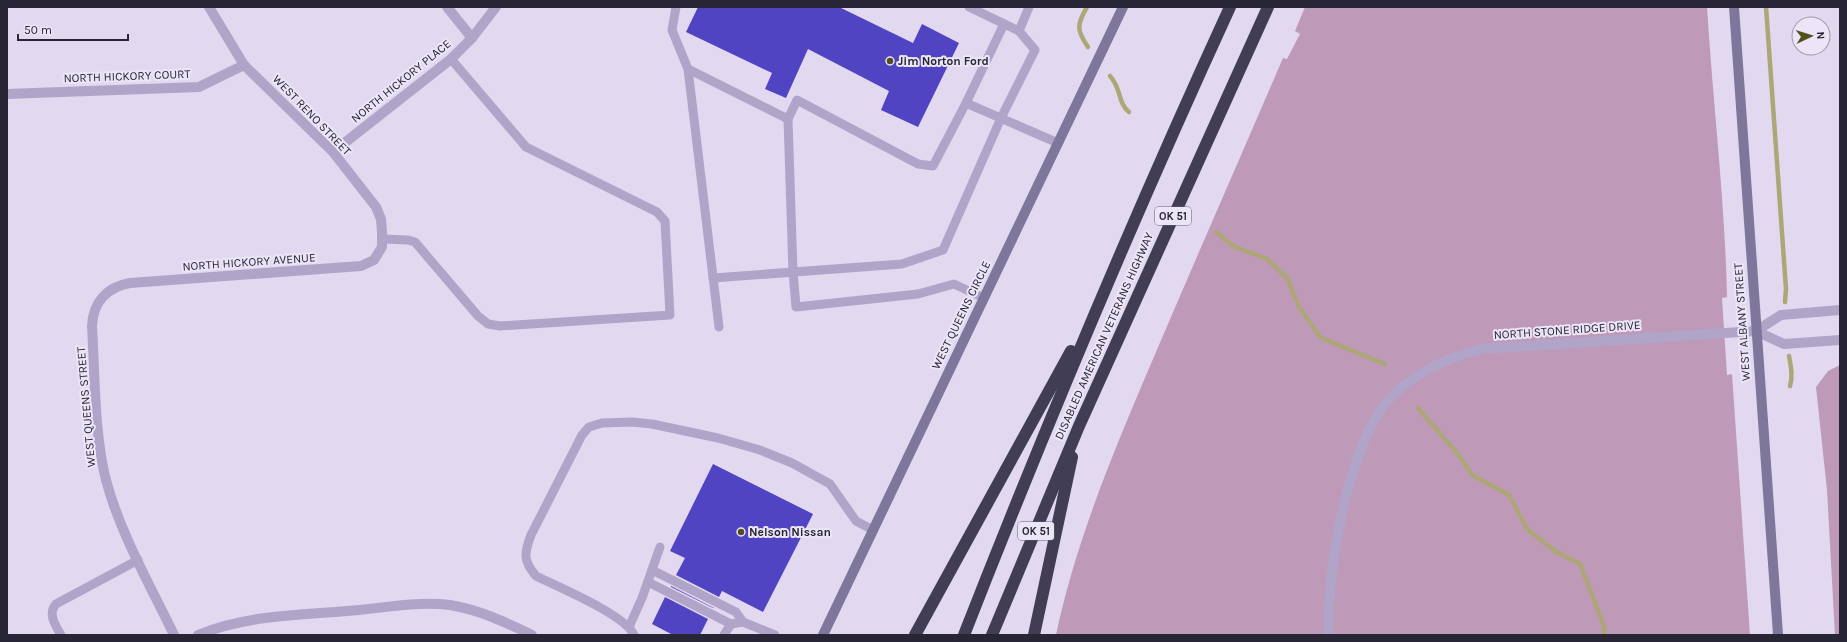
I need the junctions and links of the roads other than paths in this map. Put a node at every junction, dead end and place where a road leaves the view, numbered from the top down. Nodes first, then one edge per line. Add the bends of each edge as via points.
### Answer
1 (209, 7) edge
2 (447, 7) edge
3 (496, 7) edge
4 (676, 7) edge
5 (969, 7) edge
6 (1030, 7) edge
7 (1123, 7) edge
8 (1230, 7) edge
9 (1268, 7) edge
10 (1734, 7) edge
11 (982, 10) edge
12 (1004, 24) junction
13 (1019, 31) junction
14 (472, 38) junction
15 (451, 59) junction
16 (244, 65) junction
17 (688, 69) junction
18 (7, 94) edge
19 (966, 103) junction
20 (1001, 118) junction
21 (788, 119) junction
22 (1058, 143) junction
23 (333, 152) junction
24 (382, 244) junction
25 (793, 272) junction
26 (713, 278) junction
27 (111, 289) joint
28 (1102, 294) junction
29 (984, 298) junction
30 (1840, 310) edge
31 (719, 327) dead end
32 (1756, 331) junction
33 (1840, 340) edge
34 (1079, 426) junction
35 (873, 530) junction
36 (660, 547) dead end
37 (138, 560) junction
38 (652, 570) junction
39 (648, 582) junction
40 (743, 622) junction
41 (731, 624) junction
42 (629, 627) junction
43 (61, 635) edge
44 (174, 635) edge
45 (198, 635) edge
46 (532, 635) edge
47 (634, 635) edge
48 (724, 635) edge
49 (775, 635) edge
50 (822, 635) edge
51 (915, 635) edge
52 (964, 635) edge
53 (992, 635) edge
54 (1034, 635) edge
55 (1329, 635) edge
56 (1778, 635) edge

1 - 16 street, WEST RENO STREET
2 - 14 street
3 - 14 street, NORTH HICKORY PLACE
4 - 17 lane via 672,30
5 - 11 lane
6 - 13 lane
7 - 22 street, WEST QUEENS CIRCLE
8 - 28 highway, DISABLED AMERICAN VETERANS HIGHWAY / OK 51
9 - 34 highway, DISABLED AMERICAN VETERANS HIGHWAY / OK 51
10 - 32 street, WEST ALBANY STREET
11 - 12 lane
12 - 13 lane
12 - 19 lane
13 - 20 lane via 1035,50
14 - 15 street, NORTH HICKORY PLACE
15 - 23 street, NORTH HICKORY PLACE
15 - 24 lane via 526,147 657,212 665,221 670,315 500,326 488,324 478,316 415,242 408,240
16 - 18 street, NORTH HICKORY COURT via 199,87
16 - 23 street, WEST RENO STREET
17 - 21 lane
17 - 26 lane
19 - 20 lane
19 - 21 lane via 933,166 918,164 797,100
20 - 22 lane
20 - 25 lane via 943,250 902,264
21 - 25 lane
22 - 29 street, WEST QUEENS CIRCLE
23 - 24 street, WEST RENO STREET via 376,207 381,220
24 - 27 street, NORTH HICKORY AVENUE via 374,260 353,268 145,282 123,284
25 - 26 lane
25 - 29 lane via 796,307 918,294 954,284
26 - 31 lane
27 - 37 street, WEST QUEENS STREET via 98,303 92,321 99,434 110,491
28 - 51 highway
28 - 52 highway, DISABLED AMERICAN VETERANS HIGHWAY / OK 51
29 - 35 street, WEST QUEENS CIRCLE
30 - 32 street, NORTH STONE RIDGE DRIVE via 1782,315
32 - 33 street, NORTH STONE RIDGE DRIVE via 1784,344
32 - 55 street, NORTH STONE RIDGE DRIVE via 1480,349 1434,365 1393,395 1367,434 1341,515 1330,585
32 - 56 street, WEST ALBANY STREET
34 - 53 highway, DISABLED AMERICAN VETERANS HIGHWAY / OK 51
34 - 54 highway
35 - 42 lane via 856,521 830,484 777,456 718,438 652,424 632,422 589,426 531,535 525,558 528,568 536,576 614,616
35 - 50 street, WEST QUEENS CIRCLE
36 - 38 lane
37 - 43 lane via 56,604 52,614
37 - 44 street, WEST QUEENS STREET
38 - 39 lane
38 - 40 lane via 736,612
39 - 41 lane
39 - 42 lane
40 - 41 lane
40 - 49 lane
41 - 48 lane
42 - 47 lane
45 - 46 street via 220,626 242,622 417,604 448,605 482,612

